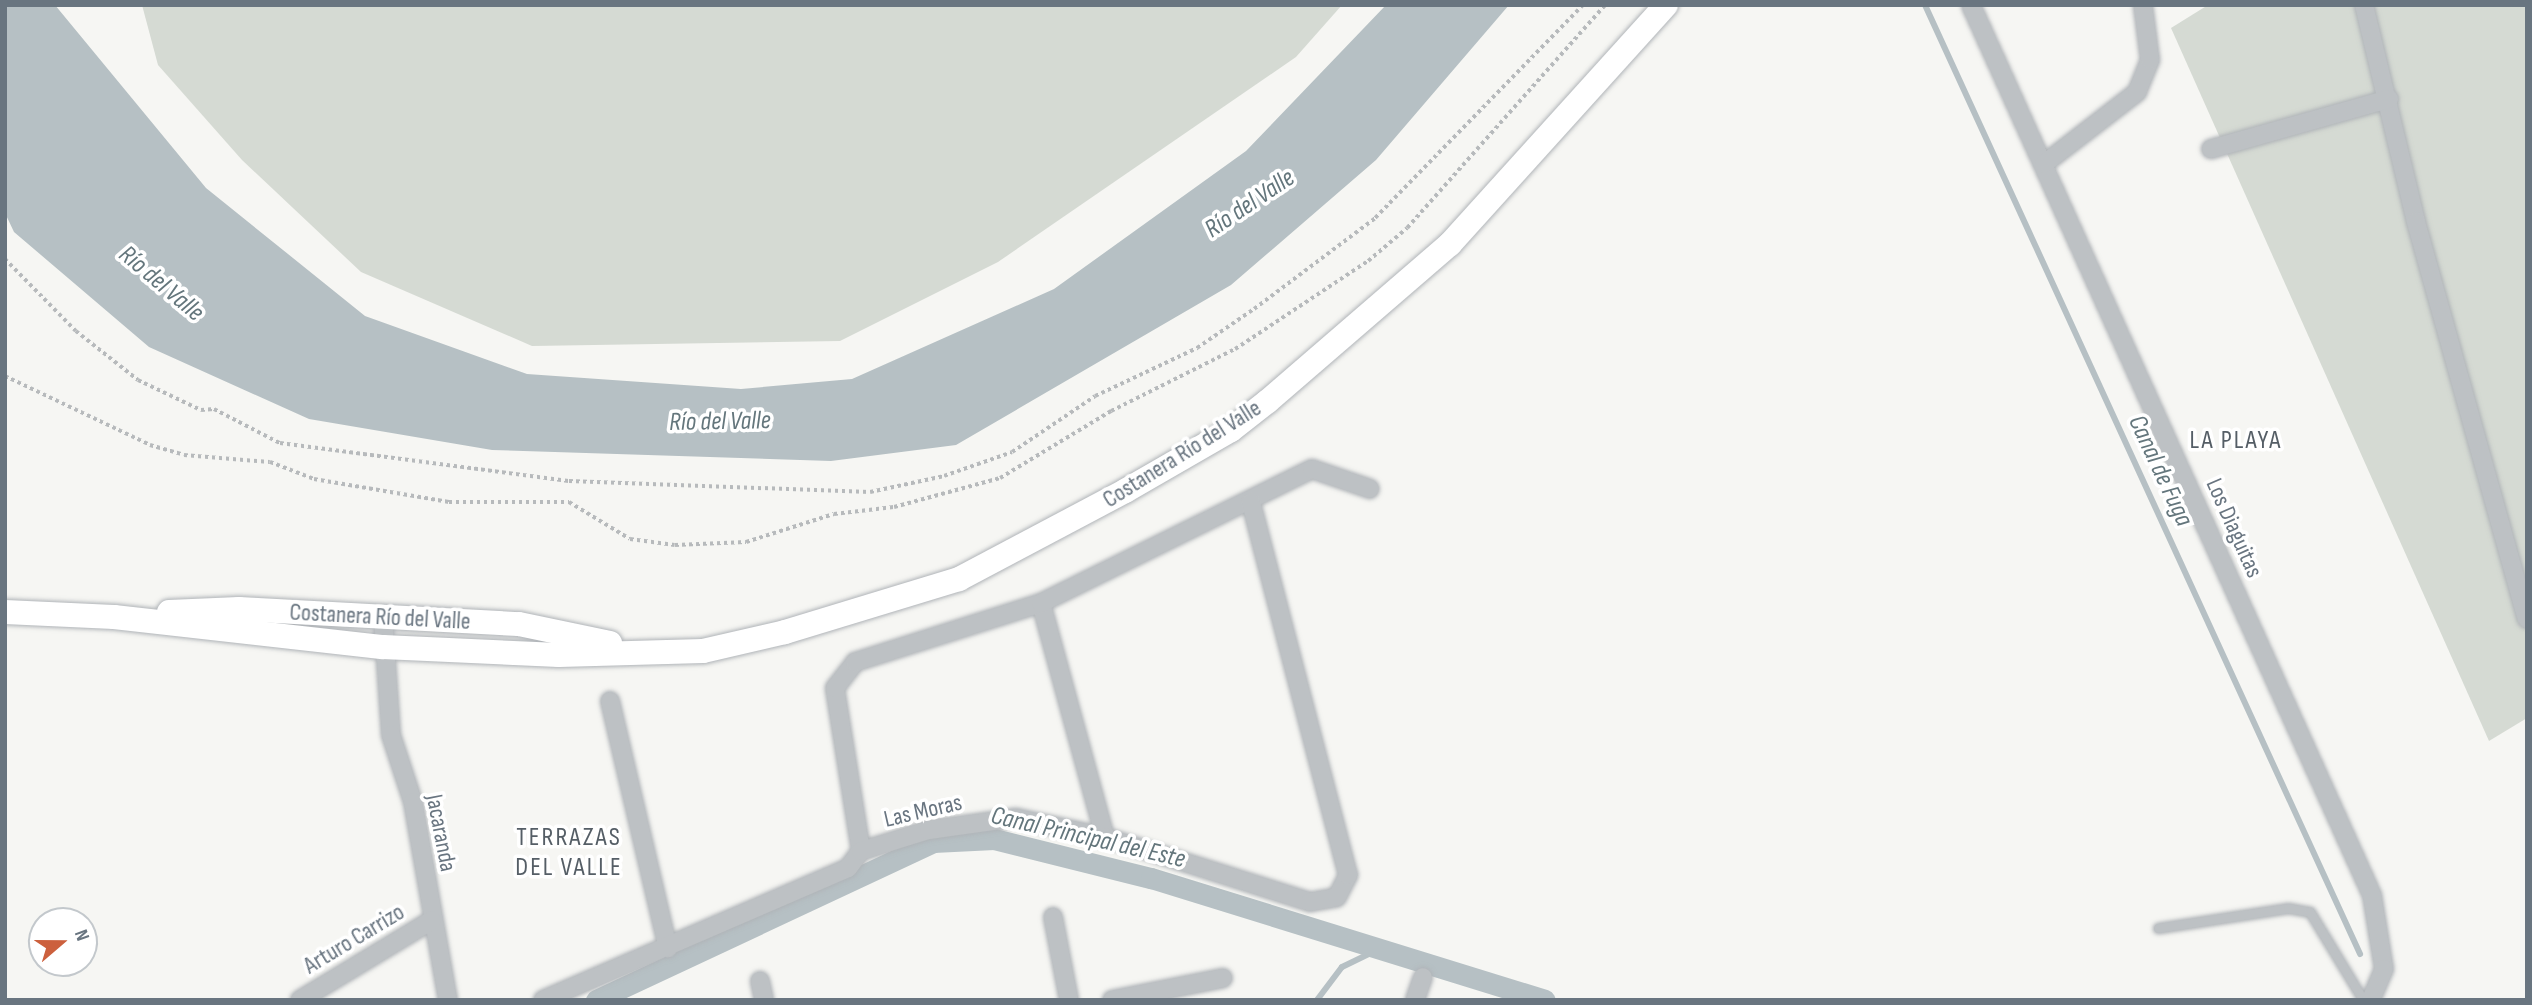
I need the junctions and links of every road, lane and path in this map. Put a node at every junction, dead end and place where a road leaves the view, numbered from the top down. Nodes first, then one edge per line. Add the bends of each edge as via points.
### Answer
1 (1583, 5) edge
2 (1605, 5) edge
3 (1666, 5) edge
4 (1971, 5) edge
5 (2143, 5) edge
6 (2364, 5) edge
7 (2389, 99) junction
8 (2211, 149) dead end
9 (2044, 164) junction
10 (5, 259) edge
11 (5, 376) edge
12 (1370, 489) dead end
13 (1251, 502) junction
14 (1041, 603) junction
15 (5, 612) edge
16 (114, 617) junction
17 (383, 617) junction
18 (2527, 619) edge
19 (383, 647) junction
20 (645, 650) junction
21 (610, 701) dead end
22 (1105, 837) junction
23 (861, 851) junction
24 (1053, 917) dead end
25 (432, 920) junction
26 (2158, 928) dead end
27 (668, 948) junction
28 (1423, 976) dead end
29 (1223, 978) dead end
30 (760, 981) dead end
31 (300, 1000) edge
32 (448, 1000) edge
33 (543, 1000) edge
34 (764, 1000) edge
35 (1069, 1000) edge
36 (1112, 1000) edge
37 (1415, 1000) edge
38 (2363, 1000) edge
39 (2371, 1000) edge

1 - 10 path via 1375,218 1254,309 1196,348 1095,396 1012,452 944,476 870,492 569,481 280,443 214,409 201,410 138,380 76,331
2 - 11 path via 1407,228 1368,261 1235,349 1111,411 1000,478 894,507 834,514 746,542 675,545 630,539 569,502 449,502 314,479 270,462 184,455 150,445
3 - 20 main road, Costanera Río del Valle via 1450,244 1231,429 1030,544 959,579 729,646 703,651
4 - 9 street, Los Diaguitas
5 - 9 street via 2150,60 2137,92
6 - 7 street
7 - 8 street
7 - 18 street via 2416,222
9 - 39 street, Los Diaguitas via 2372,895 2384,969
12 - 13 street via 1312,470
13 - 14 street
13 - 22 street, Las Moras via 1348,875 1337,897 1310,902
14 - 22 street
14 - 23 street via 855,662 835,688
15 - 16 main road, Costanera Río del Valle
16 - 17 main road, Costanera Río del Valle via 239,610
16 - 19 main road, Costanera Río del Valle
17 - 19 street, Jacaranda
17 - 20 main road, Costanera Río del Valle via 519,624
19 - 20 main road, Costanera Río del Valle via 559,655
19 - 25 street, Jacaranda via 391,735 413,802
21 - 27 street
22 - 23 street, Las Moras via 1016,818 929,830
23 - 27 street, Las Moras via 848,868
24 - 35 street
25 - 31 street, Arturo Carrizo
25 - 32 street, Jacaranda
26 - 38 lane via 2288,908 2310,912
27 - 33 street, Las Moras
28 - 37 street
29 - 36 street
30 - 34 street

